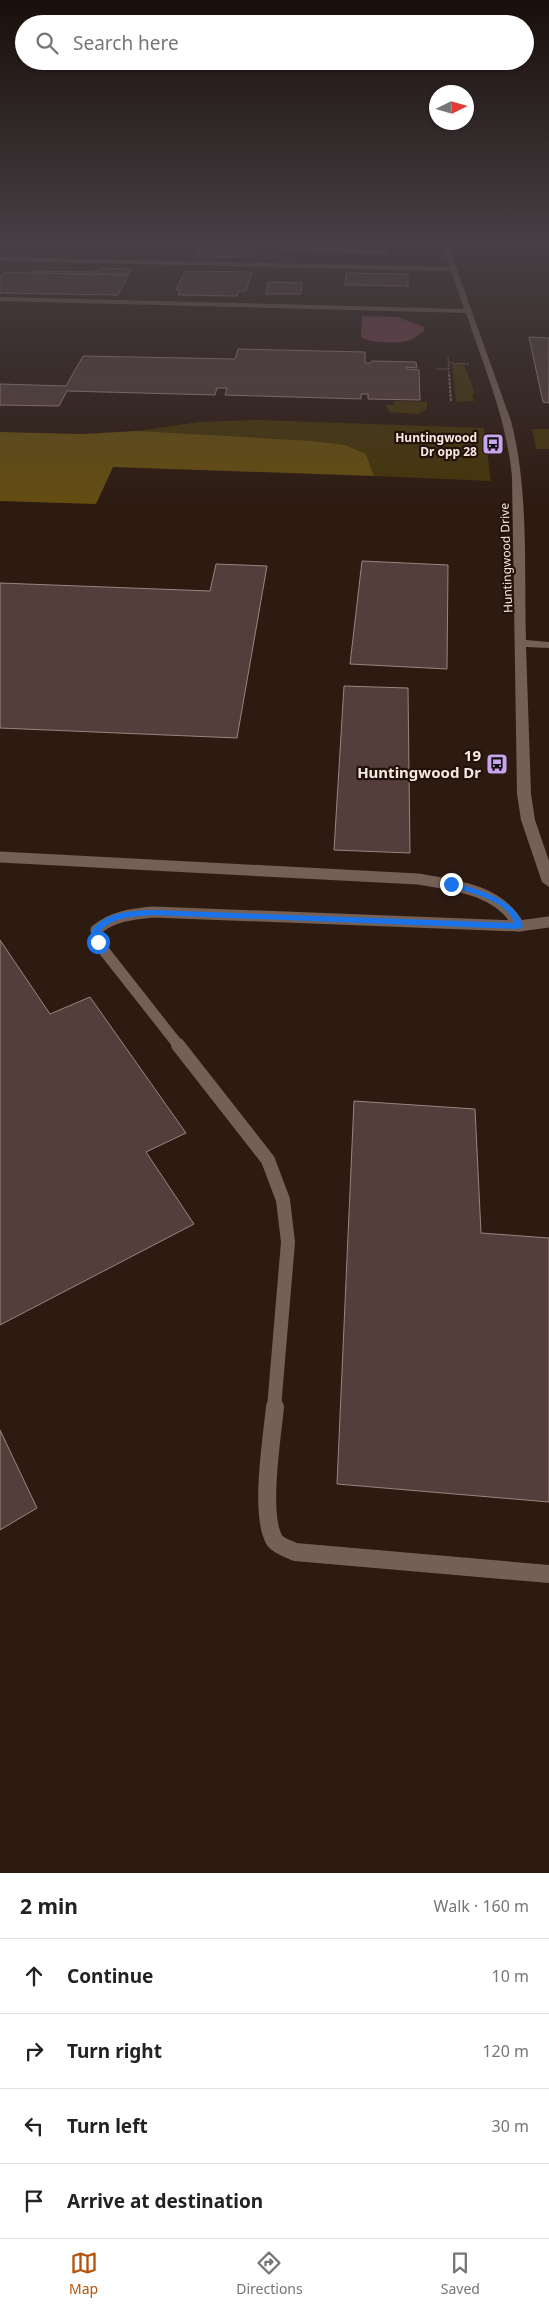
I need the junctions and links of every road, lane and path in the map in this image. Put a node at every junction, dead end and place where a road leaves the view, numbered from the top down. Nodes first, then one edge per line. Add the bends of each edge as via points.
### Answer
1 (475, 329) edge
2 (448, 357) dead end
3 (449, 363) junction
4 (468, 364) dead end
5 (437, 369) dead end
6 (449, 370) junction
7 (451, 402) dead end
8 (521, 643) junction
9 (549, 645) edge
10 (0, 857) edge
11 (549, 882) edge
12 (549, 922) edge
13 (519, 926) junction
14 (549, 1574) edge

1 - 8 street, Huntingwood Drive via 514,448
2 - 3 path
3 - 4 path
3 - 6 path
5 - 6 path
6 - 7 path
8 - 9 street
8 - 11 street, Huntingwood Drive via 524,794 528,820
10 - 13 lane via 418,879 451,884 496,900 508,908
12 - 13 lane
13 - 14 lane via 153,912 125,914 106,921 96,930 98,942 268,1160 281,1188 287,1209 288,1242 267,1500 268,1528 276,1543 294,1552

